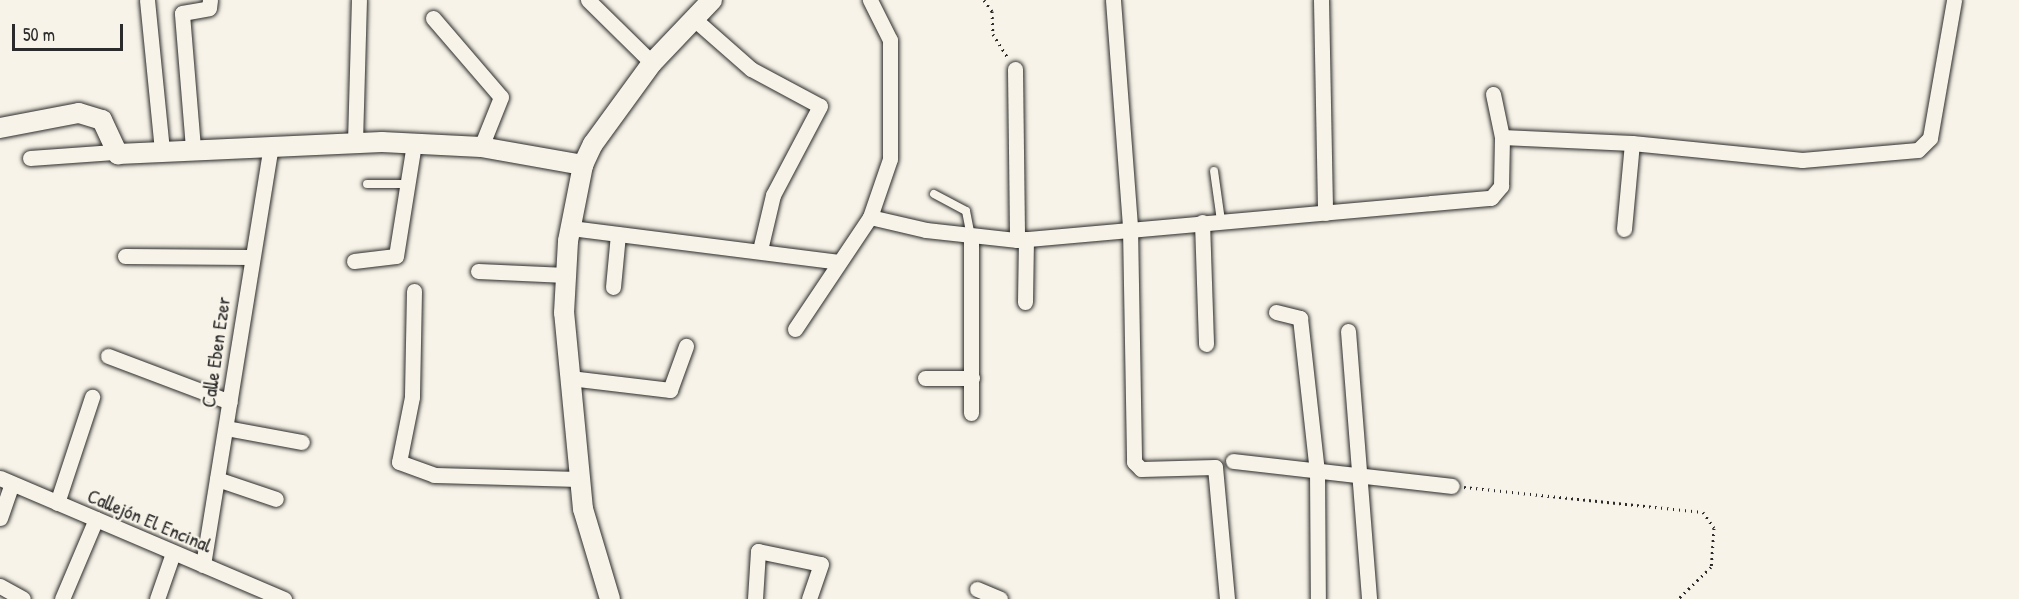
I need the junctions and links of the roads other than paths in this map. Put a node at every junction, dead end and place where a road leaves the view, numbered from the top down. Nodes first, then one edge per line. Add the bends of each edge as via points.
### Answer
1 (147, 0) edge
2 (210, 0) edge
3 (359, 0) edge
4 (588, 0) edge
5 (870, 0) edge
6 (1113, 0) edge
7 (1321, 0) edge
8 (1954, 0) edge
9 (708, 1) edge
10 (433, 18) dead end
11 (693, 18) junction
12 (652, 63) junction
13 (1015, 69) road end
14 (1493, 94) dead end
15 (0, 128) edge
16 (1502, 137) junction
17 (355, 142) junction
18 (414, 143) junction
19 (1632, 143) junction
20 (271, 145) junction
21 (481, 147) junction
22 (193, 148) junction
23 (162, 150) junction
24 (114, 152) junction
25 (30, 158) dead end
26 (583, 165) junction
27 (1214, 171) dead end
28 (367, 184) dead end
29 (408, 184) junction
30 (934, 194) dead end
31 (1325, 213) junction
32 (870, 217) junction
33 (1221, 221) junction
34 (1202, 222) junction
35 (571, 228) junction
36 (1130, 228) junction
37 (1624, 229) dead end
38 (618, 234) junction
39 (970, 237) junction
40 (1022, 239) junction
41 (760, 250) junction
42 (124, 256) dead end
43 (250, 257) junction
44 (354, 261) dead end
45 (839, 262) junction
46 (478, 271) dead end
47 (566, 275) junction
48 (613, 287) dead end
49 (414, 291) dead end
50 (1025, 303) dead end
51 (1276, 312) dead end
52 (795, 329) dead end
53 (1347, 331) dead end
54 (1206, 344) dead end
55 (686, 346) dead end
56 (108, 356) dead end
57 (570, 378) junction
58 (925, 378) dead end
59 (972, 378) junction
60 (92, 398) dead end
61 (230, 402) junction
62 (971, 413) dead end
63 (226, 428) junction
64 (302, 442) dead end
65 (1233, 461) dead end
66 (1317, 471) junction
67 (1359, 476) junction
68 (217, 478) junction
69 (580, 479) junction
70 (6, 481) edge
71 (1452, 486) road end
72 (276, 499) dead end
73 (57, 503) junction
74 (0, 518) edge
75 (96, 519) junction
76 (173, 553) junction
77 (203, 566) junction
78 (0, 586) edge
79 (977, 590) dead end
80 (23, 599) edge
81 (62, 599) edge
82 (157, 599) edge
83 (284, 599) edge
84 (610, 599) edge
85 (754, 599) edge
86 (809, 599) edge
87 (1000, 599) edge
88 (1227, 599) edge
89 (1318, 599) edge
90 (1369, 599) edge

1 - 23 street
2 - 22 street via 209,8 182,13
3 - 17 street
4 - 12 street
5 - 32 street via 890,40 894,139
6 - 36 street
7 - 31 street
8 - 19 street via 1930,138 1924,148 1802,160
9 - 11 street
10 - 21 street via 501,96
11 - 12 street
11 - 41 street via 751,69 820,106 774,195
12 - 26 street
13 - 40 street
14 - 16 street
15 - 24 street via 90,114 102,120
16 - 19 street
16 - 31 street via 1501,186 1491,198
17 - 18 street
17 - 20 street
18 - 21 street
18 - 29 street
19 - 37 street
20 - 22 street
20 - 43 street, Calle Eben Ezer
21 - 26 street
22 - 23 street
23 - 24 street
24 - 25 street
26 - 35 street
27 - 33 lane
28 - 29 lane
29 - 44 street via 396,256
30 - 39 lane via 966,211
31 - 33 street
32 - 39 street
32 - 45 street
33 - 34 street
34 - 36 street
34 - 54 street
35 - 38 street
35 - 47 street
36 - 40 street
36 - 88 street via 1134,462 1141,469 1215,467
38 - 41 street
38 - 48 street
39 - 40 street
39 - 59 street
40 - 50 street
41 - 45 street
42 - 43 street
43 - 61 street, Calle Eben Ezer
45 - 52 street
46 - 47 street
47 - 57 street
49 - 69 street via 412,397 399,462 434,475
51 - 66 street via 1300,318
53 - 67 street
55 - 57 street via 670,390
56 - 61 street
57 - 69 street
58 - 59 street
59 - 62 street
60 - 73 street
61 - 63 street, Calle Eben Ezer
63 - 64 street
63 - 68 street, Calle Eben Ezer
65 - 66 street
66 - 67 street
66 - 89 street
67 - 71 street
67 - 90 street
68 - 72 street
68 - 77 street, Calle Eben Ezer
69 - 84 street via 590,540
70 - 73 street, Callejón El Encinal
70 - 74 street
73 - 75 street, Callejón El Encinal
75 - 76 street, Callejón El Encinal
75 - 81 street
76 - 77 street, Callejón El Encinal
76 - 82 street
77 - 83 street, Callejón El Encinal
78 - 80 street
79 - 87 street
85 - 86 street via 758,551 820,564

